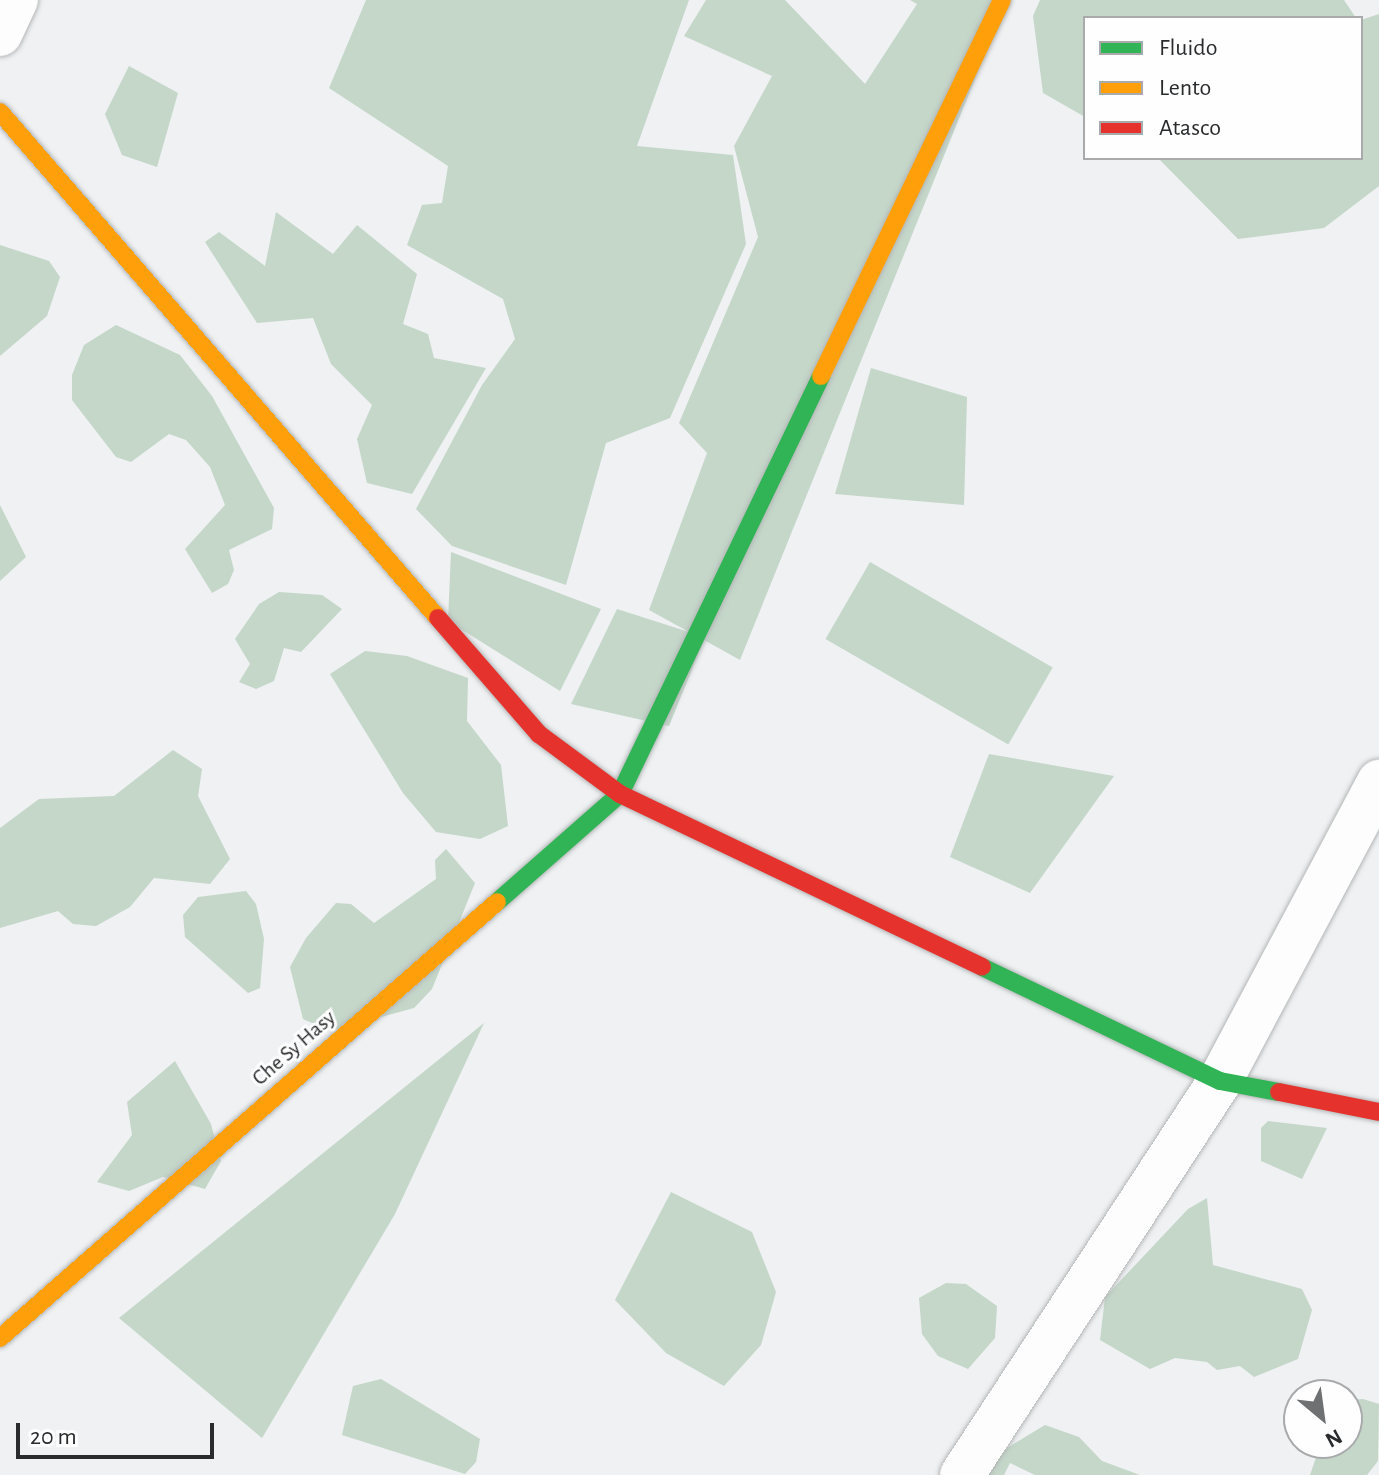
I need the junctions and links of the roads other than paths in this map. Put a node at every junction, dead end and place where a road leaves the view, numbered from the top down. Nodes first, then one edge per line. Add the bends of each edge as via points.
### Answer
1 (16, 0) edge
2 (1002, 0) edge
3 (0, 34) edge
4 (0, 112) edge
5 (1379, 782) edge
6 (620, 794) junction
7 (1220, 1081) junction
8 (1379, 1112) edge
9 (2, 1333) edge
10 (962, 1475) edge

1 - 3 street
2 - 6 street
4 - 6 street via 539,734
5 - 7 street
6 - 7 street
6 - 9 street, Che Sy Hasy
7 - 8 street
7 - 10 street

